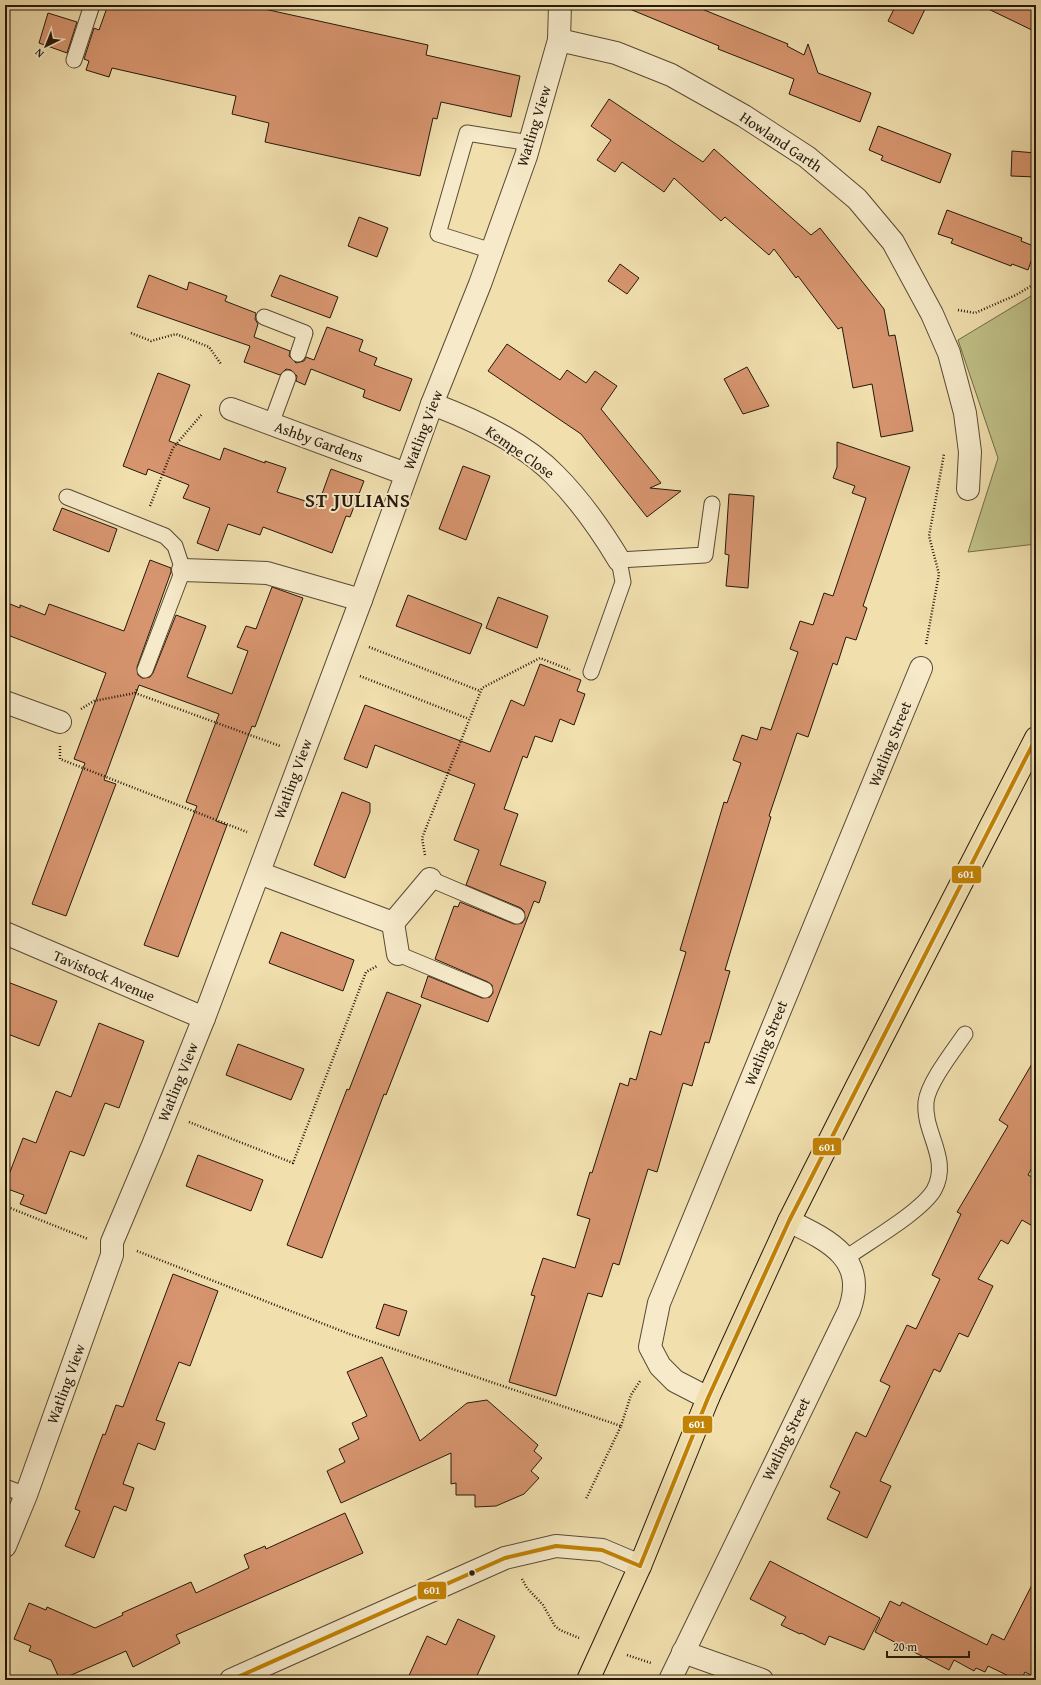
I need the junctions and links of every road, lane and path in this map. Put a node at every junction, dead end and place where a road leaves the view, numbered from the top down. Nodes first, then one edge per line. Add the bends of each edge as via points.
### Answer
1 (92, 5) edge
2 (560, 5) edge
3 (559, 40) junction
4 (74, 60) dead end
5 (530, 142) junction
6 (492, 251) junction
7 (1036, 283) edge
8 (932, 314) junction
9 (264, 316) dead end
10 (131, 333) dead end
11 (298, 354) dead end
12 (221, 364) dead end
13 (288, 378) dead end
14 (432, 404) junction
15 (231, 409) dead end
16 (202, 414) dead end
17 (271, 424) junction
18 (970, 452) junction
19 (406, 474) junction
20 (968, 489) dead end
21 (67, 497) dead end
22 (712, 504) dead end
23 (142, 527) junction
24 (620, 560) junction
25 (183, 570) junction
26 (361, 600) junction
27 (347, 638) junction
28 (336, 666) junction
29 (921, 668) joint
30 (145, 670) joint
31 (591, 672) joint
32 (480, 691) junction
33 (135, 693) junction
34 (10, 703) edge
35 (469, 719) junction
36 (60, 722) junction
37 (1036, 738) edge
38 (303, 754) junction
39 (271, 841) junction
40 (259, 873) junction
41 (430, 879) junction
42 (517, 916) dead end
43 (393, 923) junction
44 (5, 934) edge
45 (398, 954) junction
46 (485, 990) dead end
47 (204, 1018) junction
48 (965, 1034) dead end
49 (166, 1113) junction
50 (5, 1206) edge
51 (789, 1221) junction
52 (89, 1239) dead end
53 (134, 1250) dead end
54 (846, 1258) junction
55 (655, 1357) junction
56 (708, 1398) junction
57 (621, 1426) junction
58 (5, 1487) edge
59 (26, 1495) junction
60 (586, 1500) dead end
61 (5, 1546) edge
62 (640, 1566) junction
63 (527, 1588) dead end
64 (584, 1639) dead end
65 (683, 1652) junction
66 (231, 1680) edge
67 (588, 1680) edge
68 (670, 1680) edge
69 (762, 1680) edge

1 - 4 lane
2 - 3 street, Watling View
3 - 5 street, Watling View
3 - 8 street, Howland Garth via 616,53 670,75 744,116 807,157 857,199 893,242
5 - 6 street, Watling View
5 - 6 lane via 467,133 438,234
6 - 14 street, Watling View
7 - 8 path via 975,313 956,310
8 - 18 street, Howland Garth via 950,353 965,413
9 - 11 lane via 305,333
10 - 12 path via 151,341 176,334 209,347
13 - 17 lane
14 - 19 street, Watling View
14 - 24 street, Kempe Close via 489,428 555,474 602,531
15 - 17 street, Ashby Gardens
16 - 23 path via 173,448
17 - 19 street, Ashby Gardens
18 - 20 street, Howland Garth
18 - 29 path via 943,454 929,536 939,574
19 - 26 street, Watling View
21 - 23 lane
22 - 24 lane via 705,555
23 - 25 lane via 165,536 175,546
24 - 31 lane via 623,582
25 - 26 street via 267,573
25 - 30 lane
26 - 27 street, Watling View
27 - 28 street, Watling View
27 - 32 path
28 - 35 path
28 - 38 street, Watling View
29 - 55 street, Watling Street via 659,1303 650,1347
30 - 33 path
31 - 32 path via 588,677 540,658
32 - 35 path
33 - 36 path via 94,701
33 - 38 path
34 - 36 street
35 - 41 path via 422,838
36 - 39 path via 60,759
37 - 51 main road
38 - 39 street, Watling View
39 - 40 street, Watling View
40 - 43 street
40 - 47 street, Watling View
41 - 42 lane
41 - 43 street
43 - 45 street
44 - 47 street, Tavistock Avenue
45 - 46 lane
45 - 49 path via 366,972 293,1163
47 - 49 street, Watling View
48 - 54 lane via 937,1077 926,1101 927,1123 940,1162 940,1175 934,1190 921,1206
49 - 59 street, Watling View via 112,1242 112,1255
50 - 52 path
51 - 54 street, Watling Street via 832,1243
51 - 56 main road
53 - 57 path via 352,1335
54 - 65 street, Watling Street via 854,1283 854,1296 849,1311
55 - 56 street, Watling Street via 675,1381
55 - 57 path via 631,1395
56 - 62 main road
57 - 60 path
58 - 59 lane
59 - 61 street, Watling View
62 - 66 street via 602,1550 556,1546 505,1558
62 - 67 main road
63 - 64 path via 543,1605 554,1626
65 - 68 street, Watling Street
65 - 69 street

